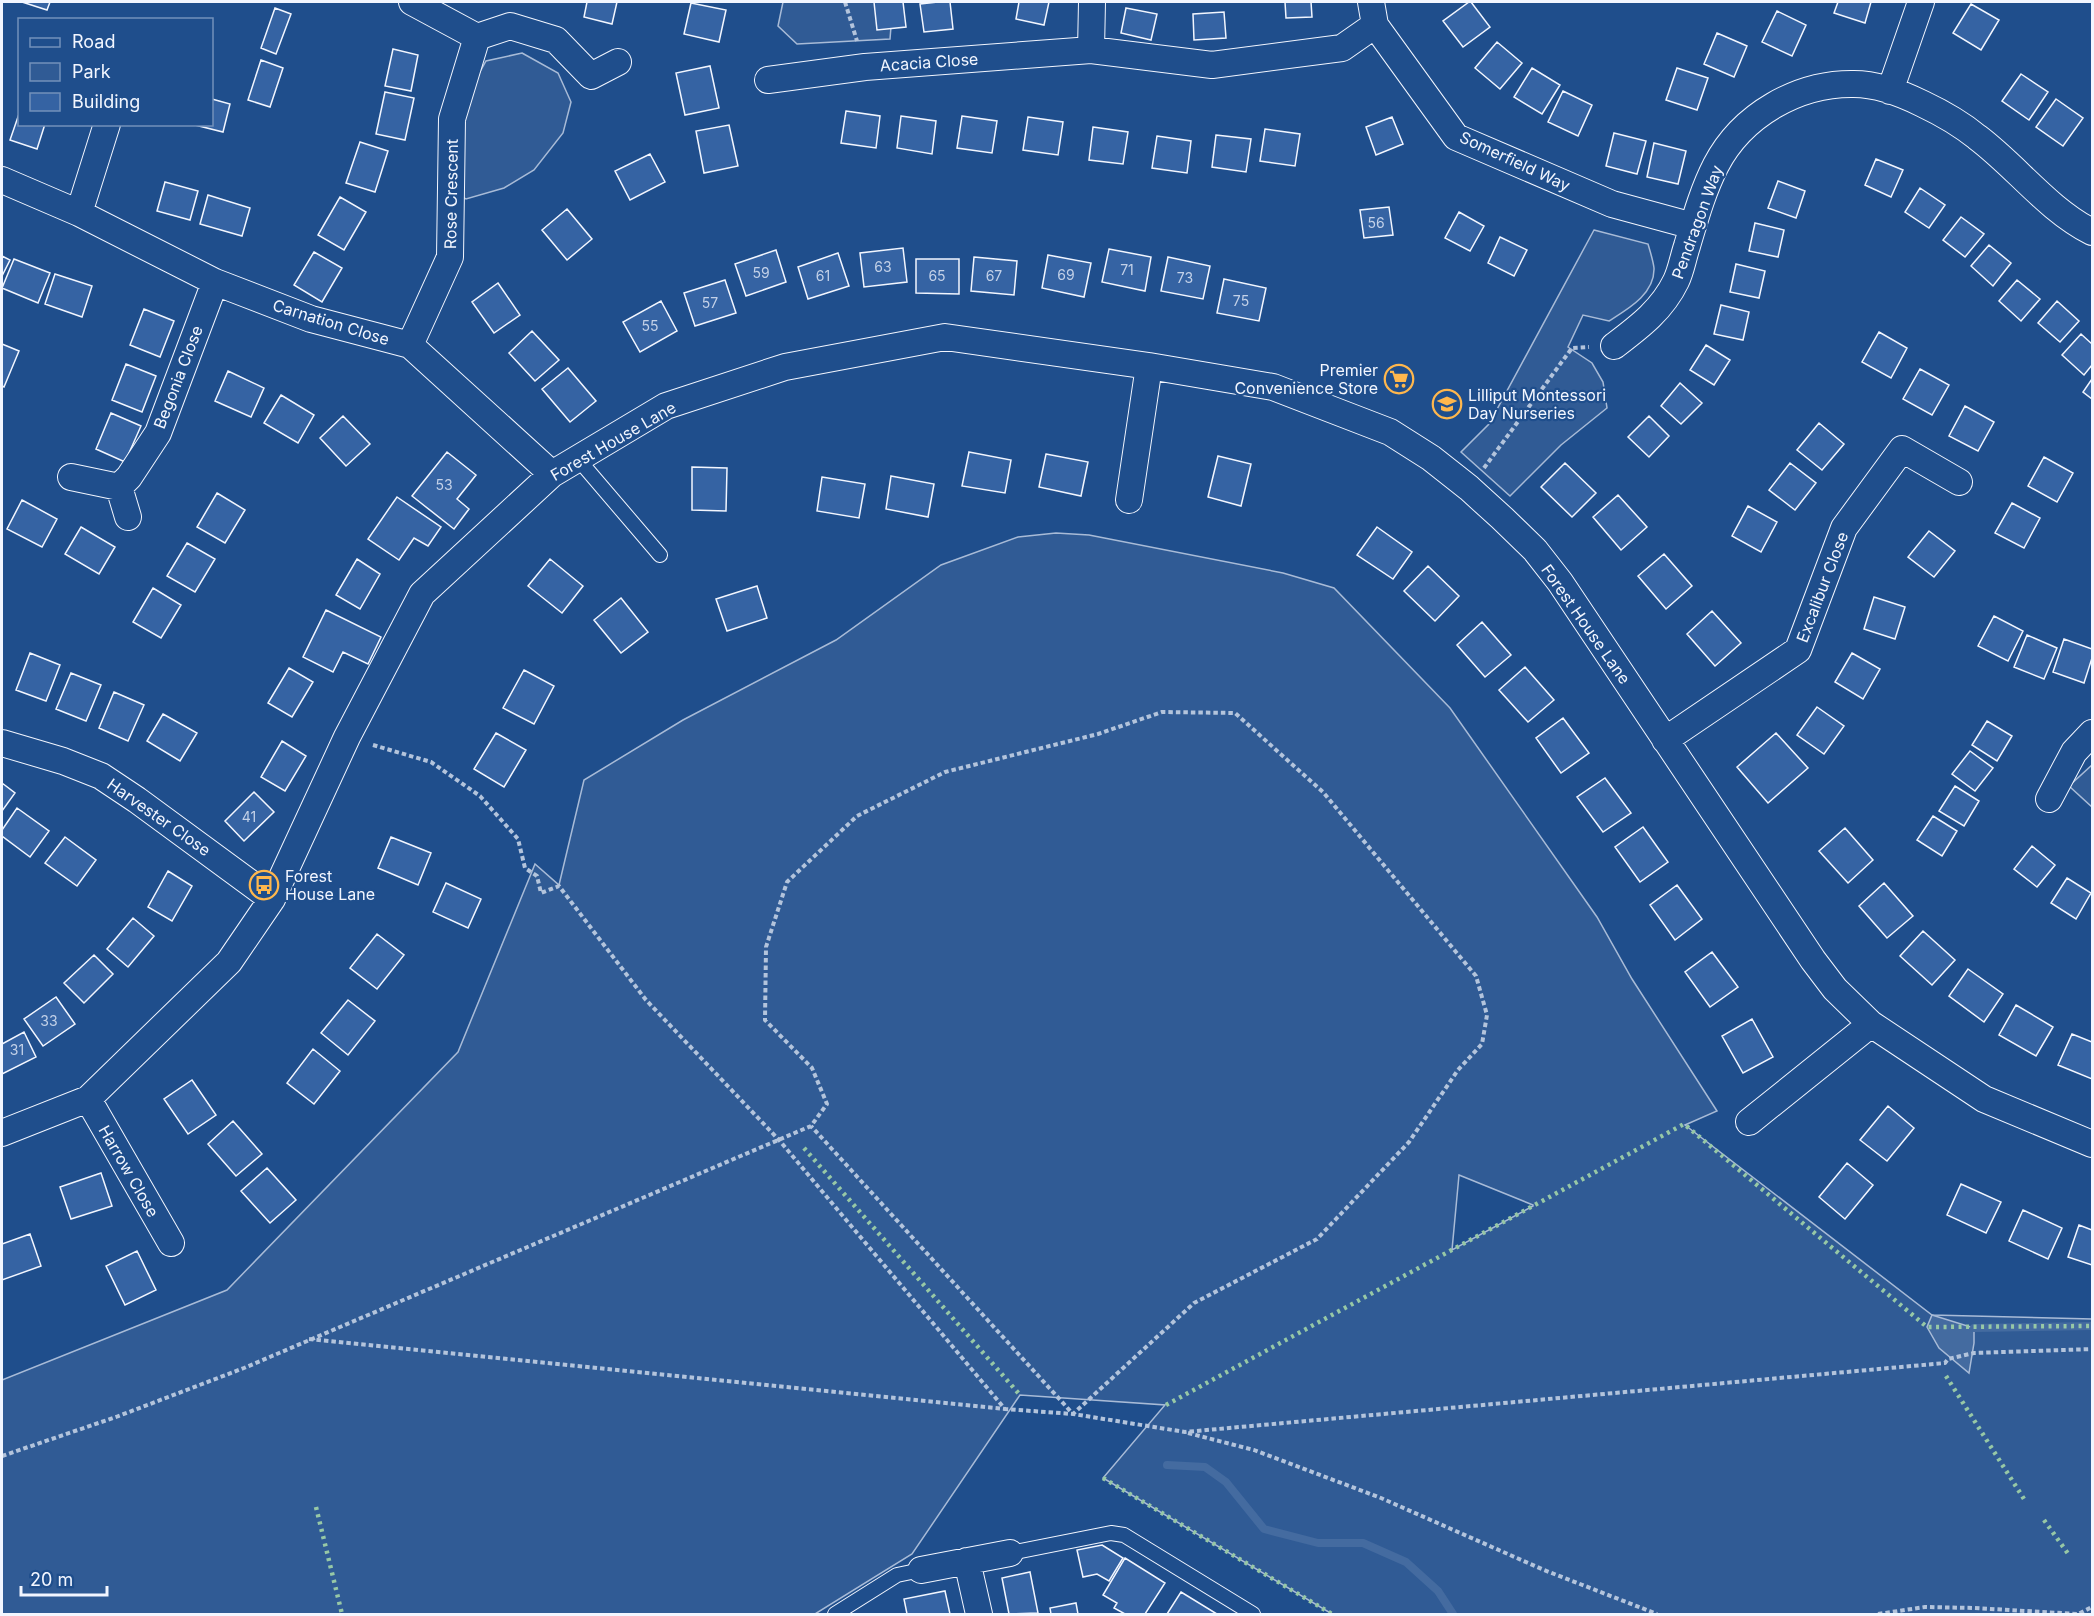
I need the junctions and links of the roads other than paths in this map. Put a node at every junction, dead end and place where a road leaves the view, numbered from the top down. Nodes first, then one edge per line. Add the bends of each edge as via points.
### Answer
1 (412, 2) edge
2 (1092, 2) edge
3 (1921, 2) edge
4 (1373, 13) edge
5 (477, 37) junction
6 (1091, 50) junction
7 (618, 62) dead end
8 (768, 80) dead end
9 (1890, 91) junction
10 (106, 126) edge
11 (2, 180) edge
12 (80, 213) junction
13 (1693, 226) junction
14 (2092, 232) edge
15 (215, 282) junction
16 (410, 345) junction
17 (1614, 346) road end
18 (1149, 366) junction
19 (578, 459) junction
20 (552, 474) junction
21 (71, 477) dead end
22 (1959, 482) dead end
23 (119, 487) junction
24 (1129, 500) dead end
25 (128, 517) dead end
26 (660, 555) dead end
27 (2092, 733) edge
28 (1665, 740) junction
29 (2, 743) edge
30 (2049, 799) dead end
31 (272, 899) junction
32 (1871, 1024) junction
33 (88, 1100) junction
34 (1749, 1122) dead end
35 (2, 1133) edge
36 (2092, 1144) edge
37 (171, 1243) dead end
38 (1010, 1553) joint
39 (968, 1561) junction
40 (921, 1570) joint
41 (835, 1614) edge
42 (979, 1614) edge
43 (1252, 1614) edge

1 - 5 street
2 - 6 street
3 - 9 street
4 - 6 street, Acacia Close via 1342,48 1212,65
4 - 13 street, Somerfield Way via 1456,136 1612,204
5 - 7 street via 510,26 556,40 591,76
5 - 16 street, Rose Crescent via 452,119 450,257
6 - 8 street, Acacia Close via 865,67
9 - 13 street, Pendragon Way via 1855,84 1821,87 1789,97 1761,113 1733,139 1716,165
9 - 14 street, Pendragon Way via 1922,103 1978,137 2046,200
10 - 12 street
11 - 12 street, Carnation Close
12 - 15 street, Carnation Close
13 - 17 street, Pendragon Way via 1677,280 1662,304 1644,324
15 - 16 street, Carnation Close via 310,319
15 - 23 street, Begonia Close via 158,433
16 - 20 street, Carnation Close
18 - 19 street, Forest House Lane via 945,337 785,367 677,402
18 - 24 street
18 - 28 street, Forest House Lane via 1272,387 1390,432 1431,458 1535,550
19 - 20 street, Forest House Lane
19 - 26 lane
20 - 31 street, Forest House Lane via 422,594 347,737
21 - 23 street
22 - 28 street, Excalibur Close via 1902,449 1844,528 1798,650
23 - 25 street
27 - 30 street via 2074,752
28 - 32 street, Forest House Lane via 1813,960 1835,989
29 - 31 street, Harvester Close via 101,776
31 - 33 street, Forest House Lane via 230,962
32 - 34 street
32 - 36 street, Forest House Lane via 1984,1099
33 - 35 street, Forest House Lane
33 - 37 street, Harrow Close
38 - 39 street
38 - 43 lane via 1111,1533 1125,1535
39 - 40 street
39 - 42 street
40 - 41 lane via 897,1575

